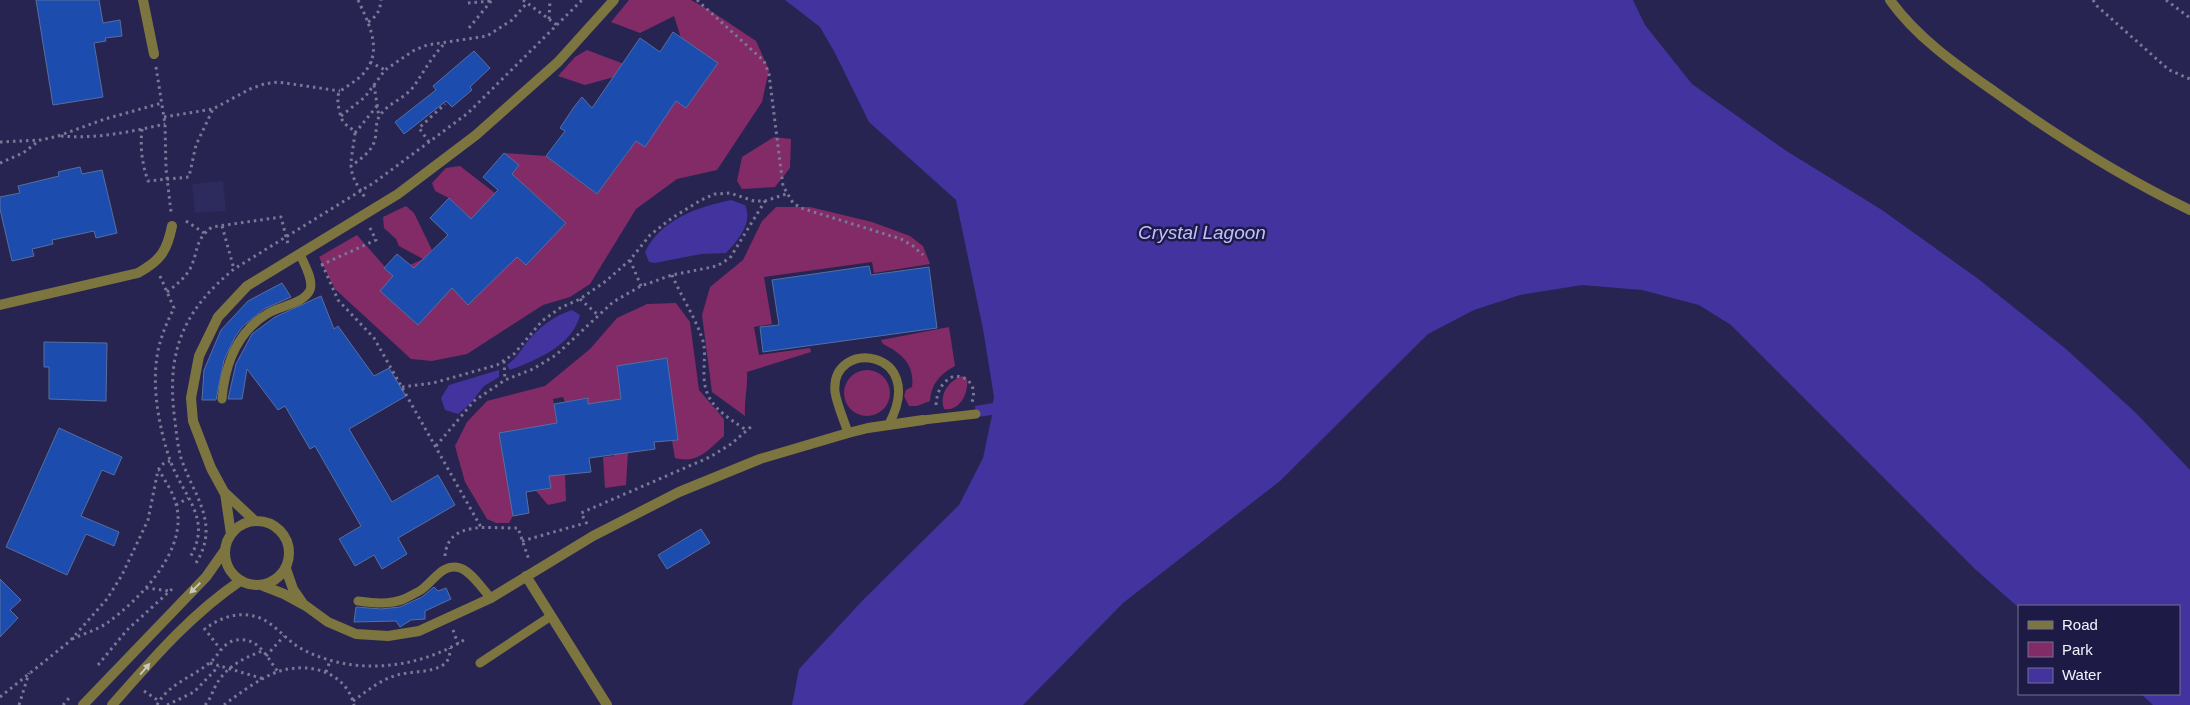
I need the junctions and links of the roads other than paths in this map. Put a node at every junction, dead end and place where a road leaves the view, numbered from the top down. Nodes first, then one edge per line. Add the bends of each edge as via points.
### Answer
1 (144, 0) edge
2 (614, 0) edge
3 (1890, 0) edge
4 (154, 54) road end
5 (2190, 210) edge
6 (172, 226) road end
7 (298, 256) junction
8 (0, 305) edge
9 (222, 399) dead end
10 (976, 414) dead end
11 (924, 420) joint
12 (889, 424) junction
13 (848, 433) junction
14 (224, 492) junction
15 (255, 521) junction
16 (231, 534) junction
17 (225, 550) junction
18 (286, 569) junction
19 (529, 574) junction
20 (240, 581) junction
21 (261, 585) junction
22 (490, 598) junction
23 (358, 601) dead end
24 (306, 606) junction
25 (551, 616) junction
26 (480, 663) dead end
27 (83, 705) edge
28 (112, 705) edge
29 (607, 705) edge

1 - 4 street
2 - 7 street via 558,62 476,135 398,194
3 - 5 street via 1926,38 2050,131 2123,176
6 - 8 street via 168,246 156,263 138,273
7 - 9 lane via 311,283 307,295 266,314 244,334 229,360
7 - 14 street via 248,286 218,317 199,356 191,398 193,420
10 - 11 lane
11 - 12 street
12 - 13 street
12 - 13 lane via 899,396 891,368 872,357 860,358 845,366 836,380 835,392
13 - 19 street via 760,459 679,492 593,536
14 - 15 street
14 - 16 street
15 - 16 street via 244,523
15 - 18 street via 266,522 284,536 289,547
16 - 17 street
17 - 20 street via 231,573
17 -> 27 street via 206,577
18 - 21 street via 271,582
18 - 24 street via 293,589
19 - 22 street
19 - 25 street
20 - 21 street
28 -> 20 street via 195,615
21 - 24 street
22 - 23 lane via 468,573 452,567 422,590 402,600 380,604
22 - 24 street via 419,631 388,636 356,634 341,629
25 - 26 lane
25 - 29 street

